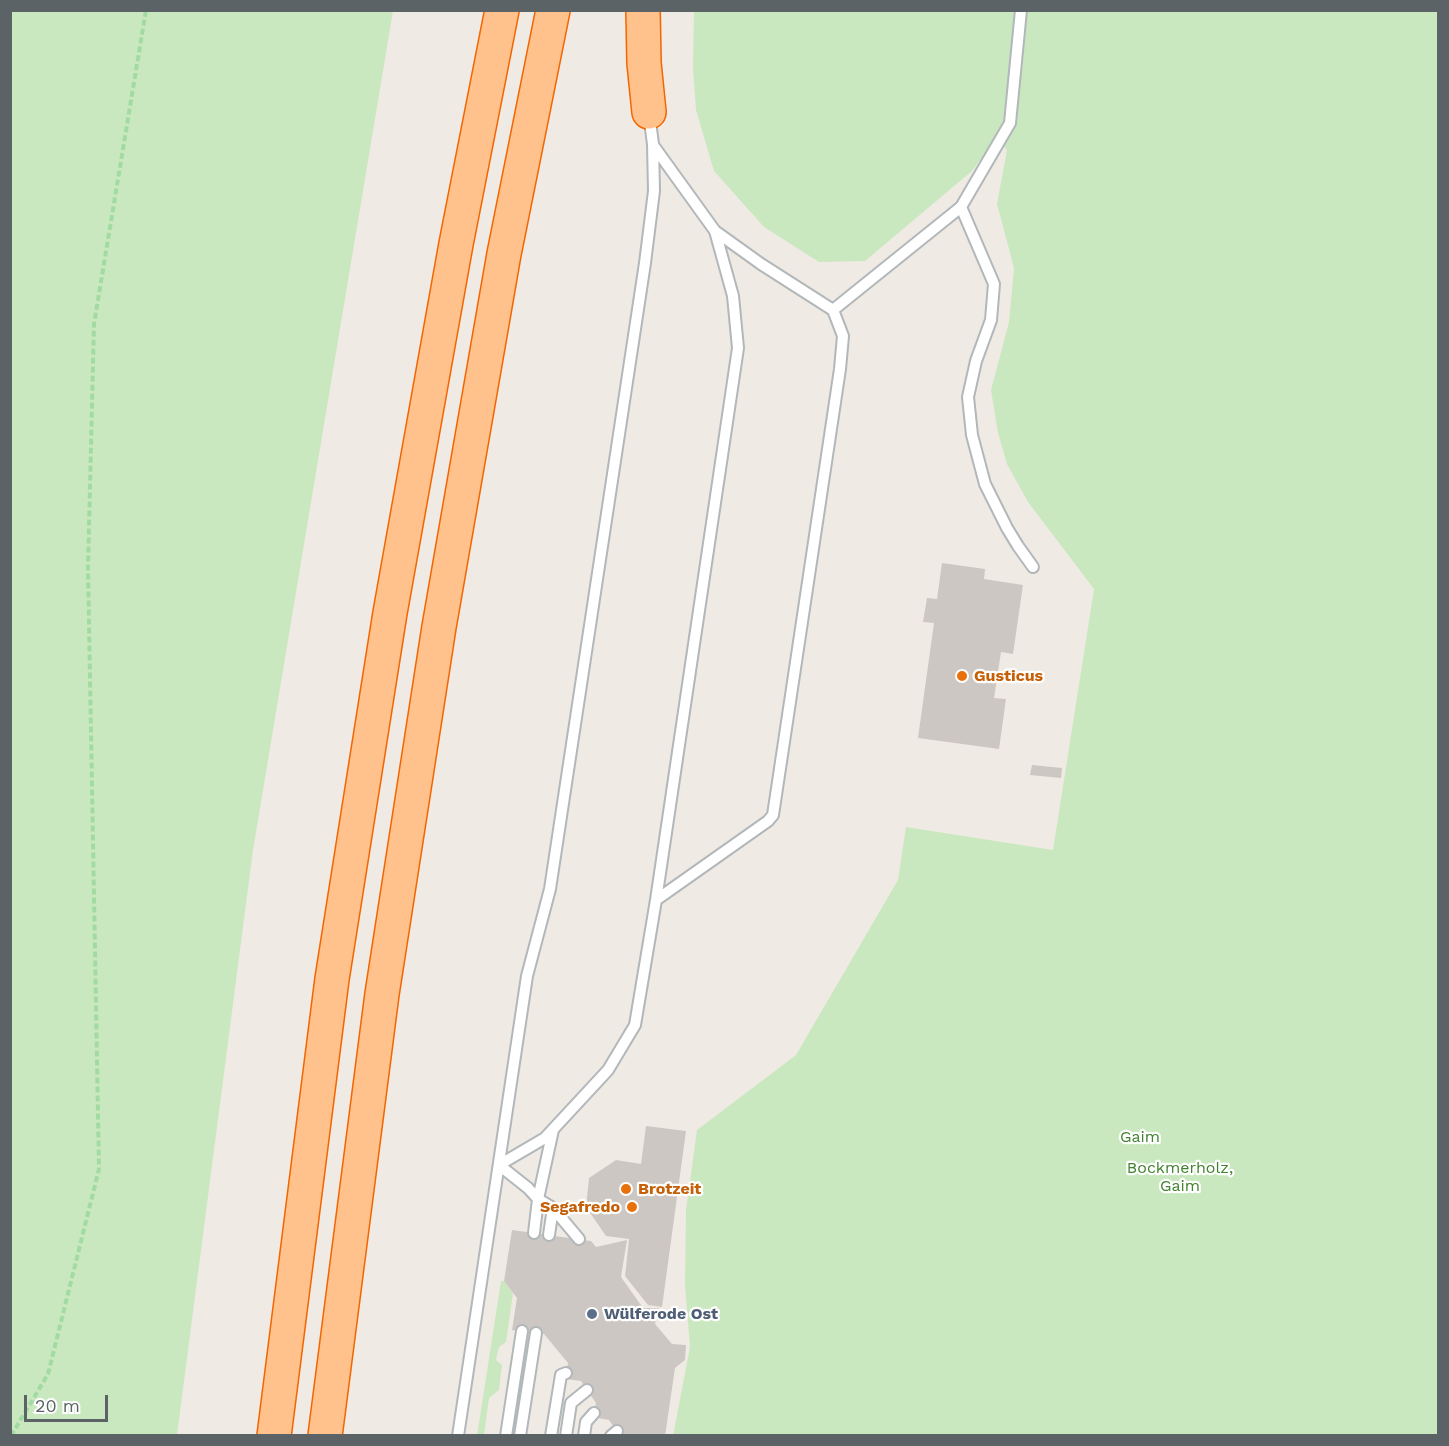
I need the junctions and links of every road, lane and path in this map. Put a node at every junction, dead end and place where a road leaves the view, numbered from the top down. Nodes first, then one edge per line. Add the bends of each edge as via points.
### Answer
1 (146, 10) edge
2 (502, 10) edge
3 (553, 10) edge
4 (643, 10) edge
5 (1021, 10) edge
6 (649, 112) joint
7 (653, 144) junction
8 (961, 207) junction
9 (715, 231) junction
10 (833, 310) junction
11 (1033, 567) dead end
12 (656, 900) junction
13 (553, 1129) junction
14 (499, 1165) junction
15 (538, 1199) junction
16 (553, 1208) junction
17 (534, 1233) dead end
18 (549, 1235) dead end
19 (579, 1239) dead end
20 (522, 1331) dead end
21 (536, 1333) dead end
22 (566, 1373) dead end
23 (587, 1390) dead end
24 (594, 1413) dead end
25 (11, 1436) edge
26 (274, 1436) edge
27 (325, 1436) edge
28 (458, 1436) edge
29 (506, 1436) edge
30 (520, 1436) edge
31 (551, 1436) edge
32 (566, 1436) edge
33 (584, 1436) edge

1 - 25 path via 94,324 88,568 99,1169 48,1374
2 - 26 highway via 386,637 332,979
3 - 27 highway via 504,254 440,627 382,994
4 - 6 highway
5 - 8 lane via 1010,123
6 - 7 lane
7 - 9 lane
7 - 14 lane via 654,191 632,346 550,889 527,976
8 - 10 lane
8 - 11 lane via 994,284 991,320 968,397 972,435 985,484
9 - 10 lane
9 - 12 lane via 733,296 738,348
10 - 12 lane via 843,336 840,369 773,815
12 - 13 lane via 635,1025 608,1070
13 - 14 lane via 545,1138
13 - 15 lane
14 - 15 lane
14 - 28 lane
15 - 16 lane
15 - 17 lane
16 - 18 lane
16 - 19 lane
20 - 29 lane
21 - 30 lane
22 - 31 lane via 561,1375
23 - 32 lane via 571,1403
24 - 33 lane via 586,1422

